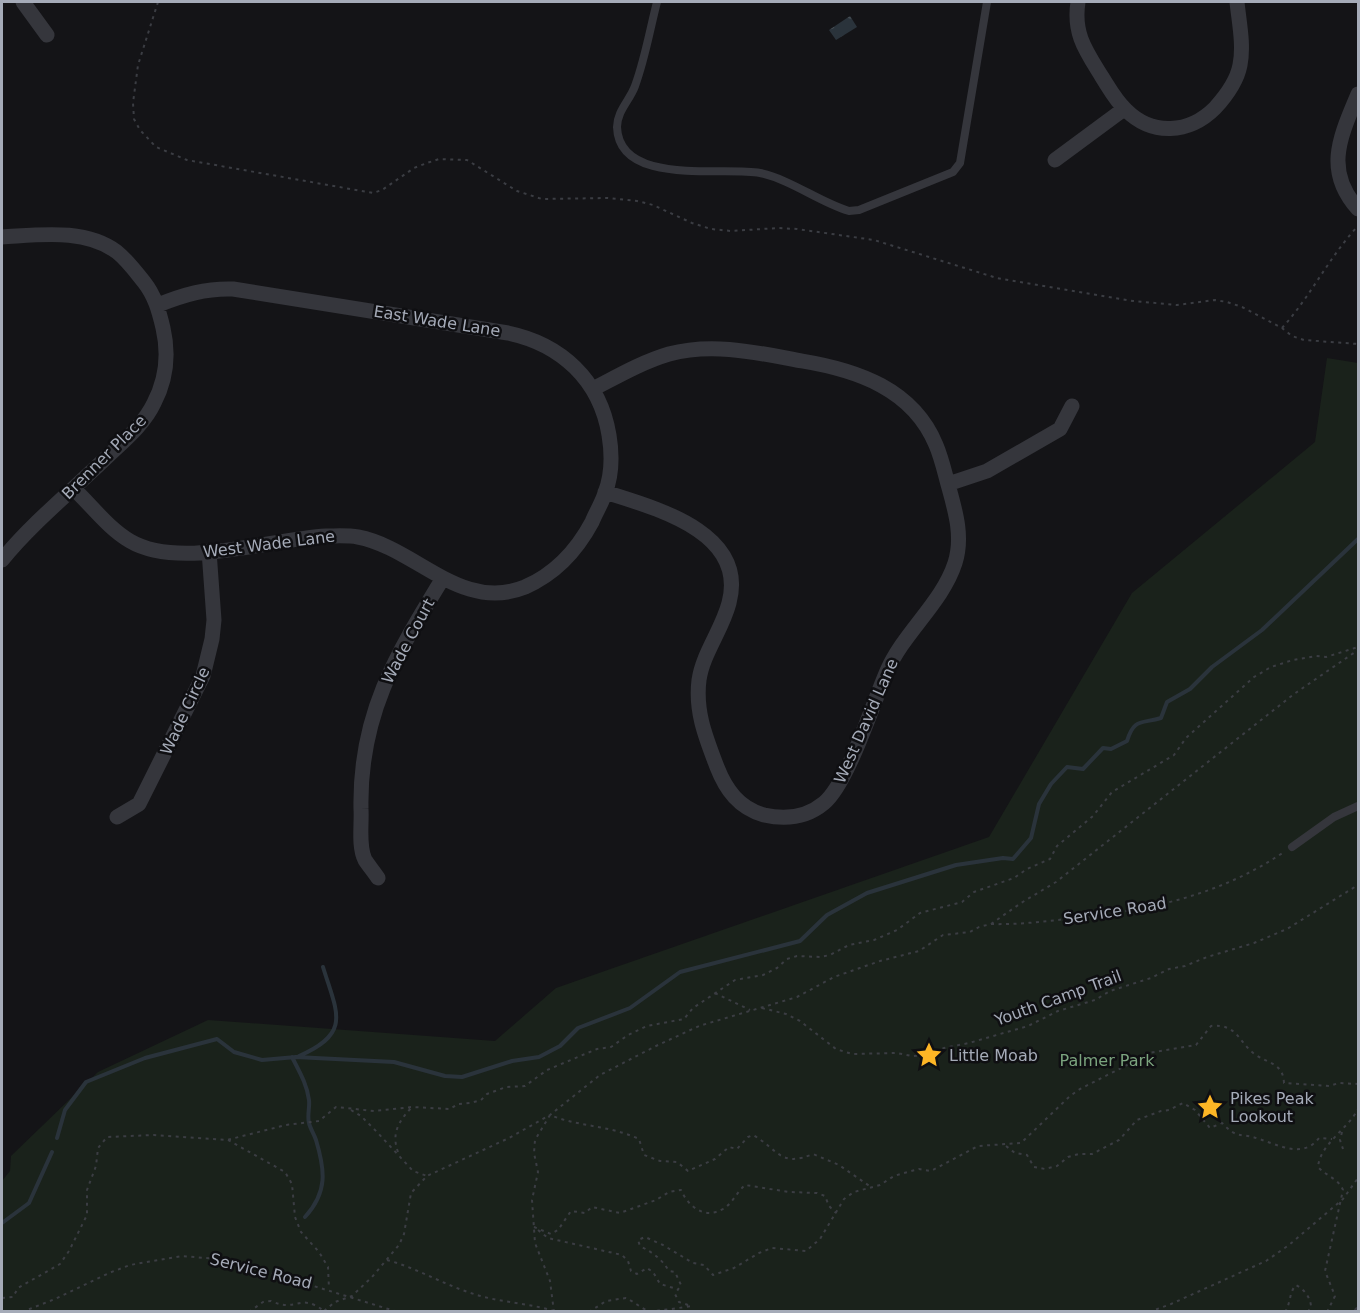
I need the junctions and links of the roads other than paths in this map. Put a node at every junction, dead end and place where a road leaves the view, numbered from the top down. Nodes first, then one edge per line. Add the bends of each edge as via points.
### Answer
1 (23, 2) edge
2 (657, 2) edge
3 (987, 2) edge
4 (1078, 2) edge
5 (1237, 2) edge
6 (47, 35) dead end
7 (1359, 94) edge
8 (1124, 109) junction
9 (1055, 160) dead end
10 (1359, 209) edge
11 (2, 237) edge
12 (158, 305) junction
13 (593, 389) junction
14 (1072, 406) dead end
15 (948, 484) junction
16 (74, 489) junction
17 (606, 492) junction
18 (209, 551) junction
19 (2, 560) edge
20 (443, 578) junction
21 (1359, 806) edge
22 (117, 817) dead end
23 (1292, 847) road end
24 (378, 879) dead end

1 - 6 street
2 - 3 lane via 636,86 619,116 619,138 630,156 650,166 680,170 760,173 849,210 859,210 953,172 960,163
4 - 8 street via 1081,44
5 - 8 street via 1240,68 1228,93 1210,113 1186,127 1160,129 1135,119
7 - 10 street via 1342,133 1337,159 1343,185
8 - 9 street
11 - 12 street, Brenner Place via 69,235 101,244 129,263
12 - 13 street, East Wade Lane via 192,292 233,289 508,333 537,341 562,355
12 - 16 street, Brenner Place via 166,359 153,405 135,430
13 - 15 street, West David Lane via 652,360 686,351 742,351 848,370 897,394 920,416 937,446
13 - 17 street, East Wade Lane via 603,407 610,443
14 - 15 street via 1060,429 987,471
15 - 17 street, West David Lane via 959,527 957,559 951,573 889,667 836,789 815,810 791,818 765,815 740,803 723,782 701,728 698,695 702,668 732,590 722,551 704,534 669,515
16 - 18 street, West Wade Lane via 133,543 165,553
16 - 19 street, Brenner Place
17 - 20 street, West Wade Lane via 575,549 544,577 512,591 485,593
18 - 20 street, West Wade Lane via 310,537 355,536 387,546
18 - 22 street, Wade Circle via 214,620 203,676 140,804
20 - 24 street, Wade Court via 403,643 371,722 362,778 362,843 364,858
21 - 23 lane

